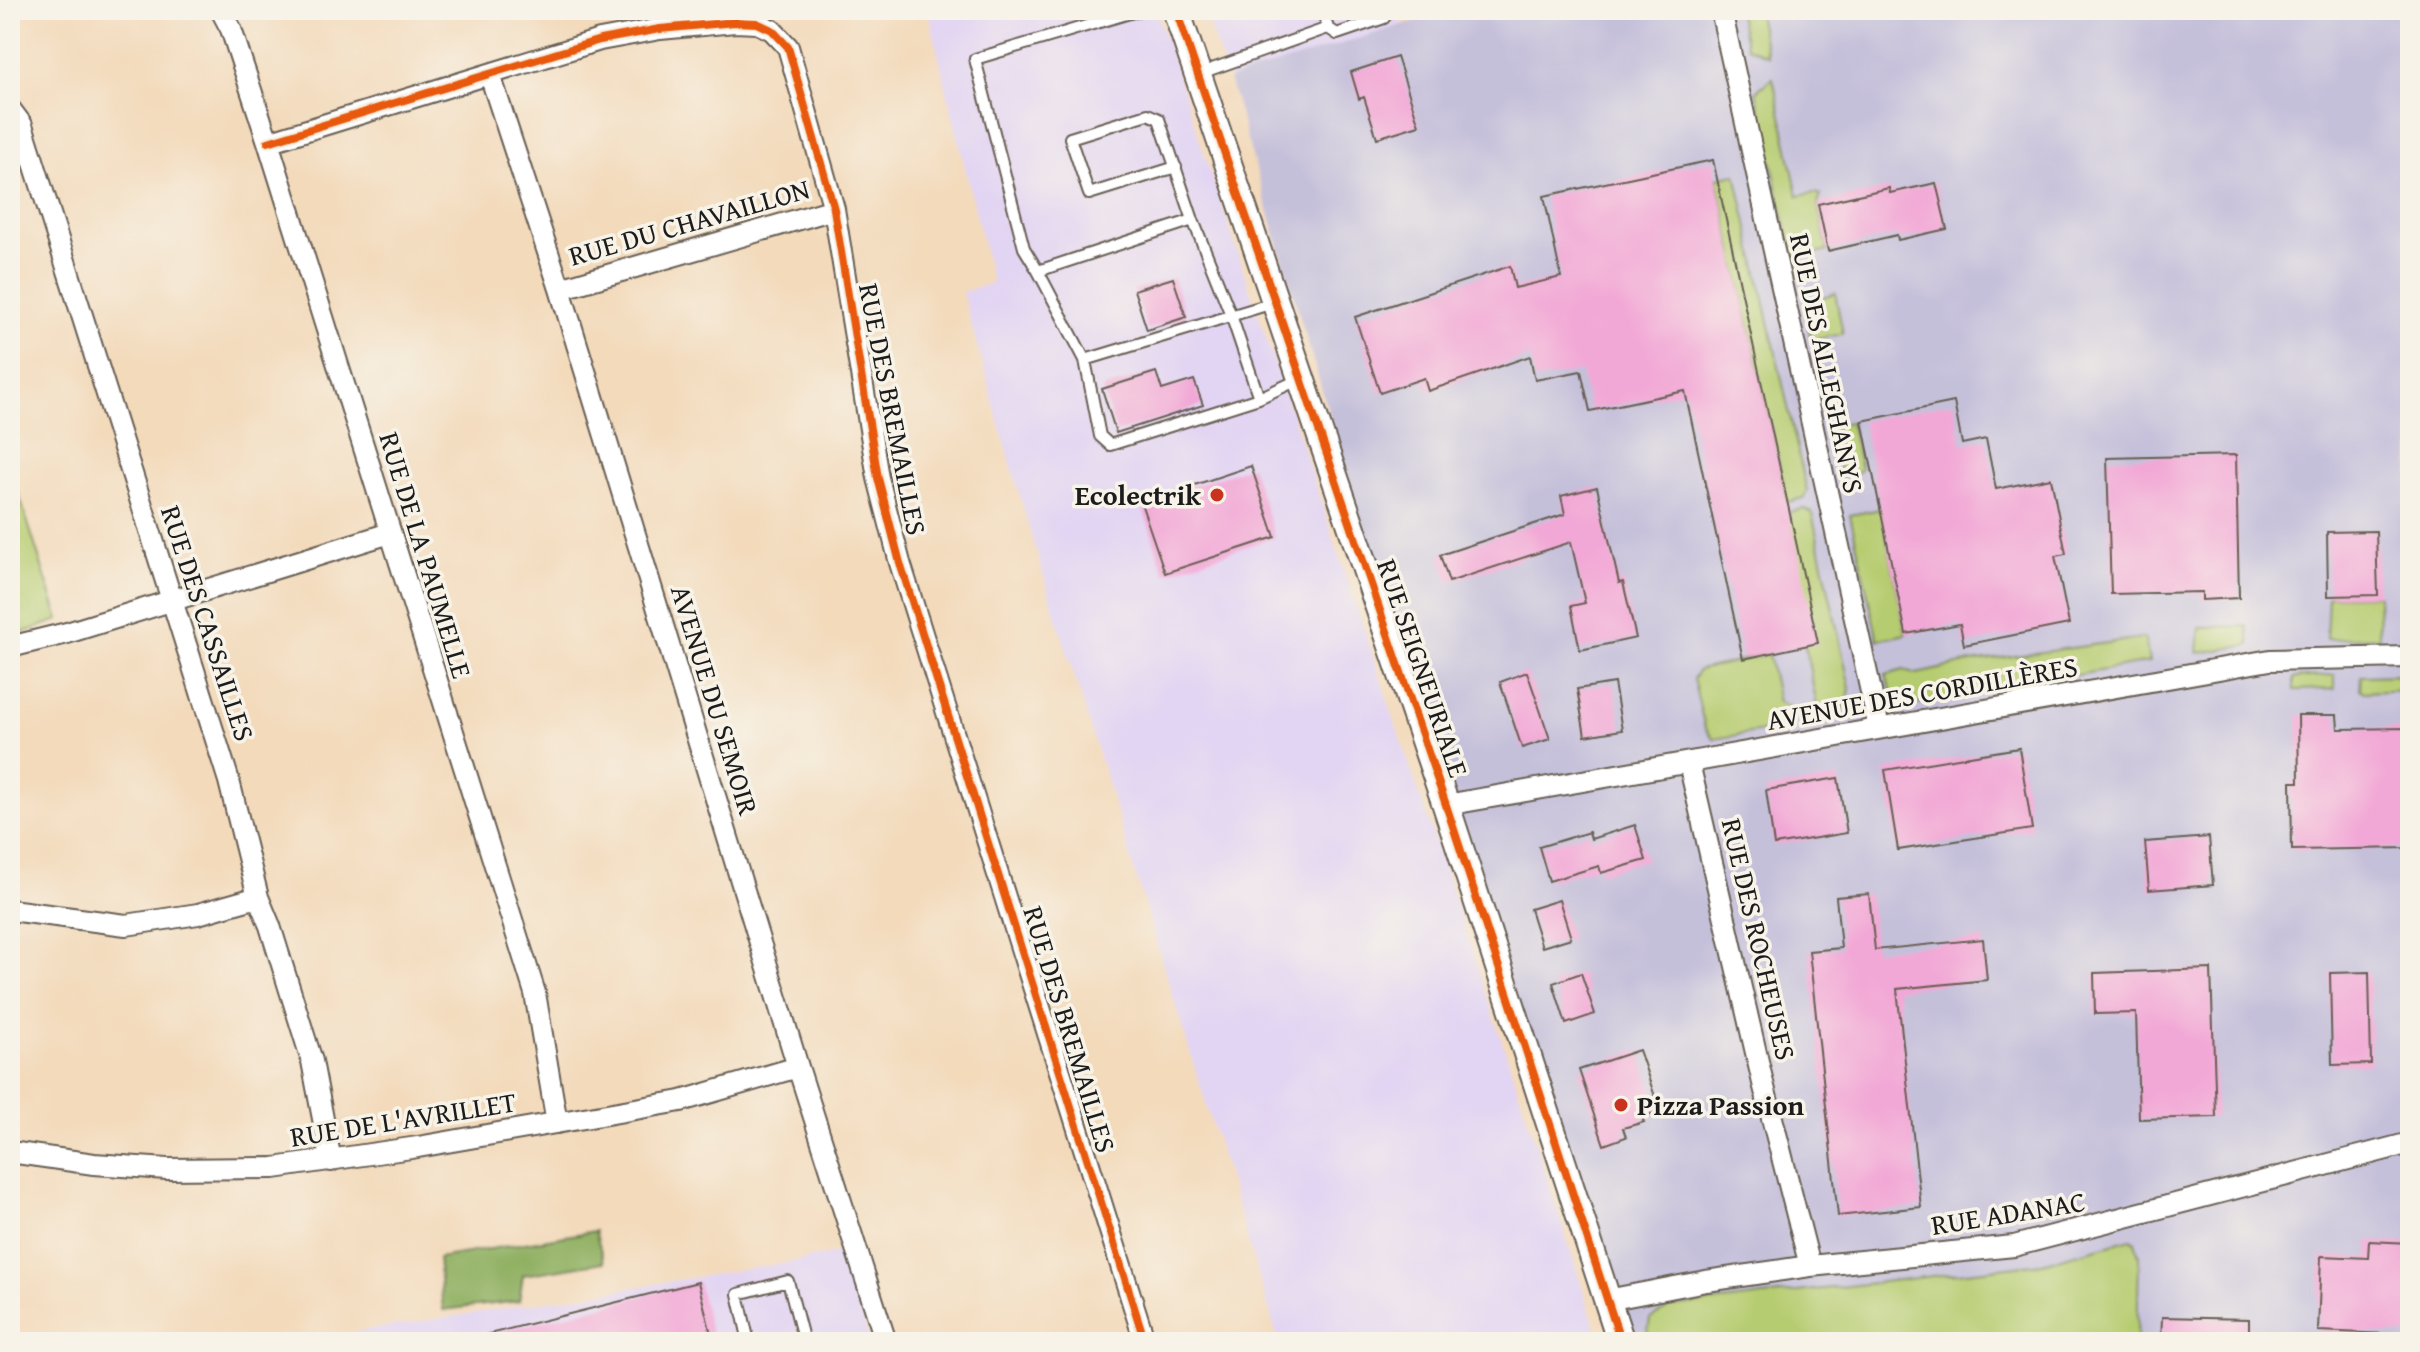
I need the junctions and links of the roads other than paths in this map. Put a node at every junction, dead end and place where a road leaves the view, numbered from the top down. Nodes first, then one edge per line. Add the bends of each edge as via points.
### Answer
1 (221, 10) edge
2 (1140, 10) edge
3 (1176, 10) edge
4 (1322, 10) edge
5 (1389, 10) edge
6 (1721, 10) edge
7 (1328, 28) junction
8 (1198, 74) junction
9 (490, 75) junction
10 (10, 109) edge
11 (268, 142) junction
12 (1176, 167) junction
13 (834, 209) junction
14 (1193, 220) junction
15 (1038, 271) junction
16 (560, 289) junction
17 (1275, 302) junction
18 (1231, 315) junction
19 (1085, 360) junction
20 (1301, 378) junction
21 (1259, 398) junction
22 (390, 533) junction
23 (170, 600) junction
24 (10, 647) edge
25 (2410, 657) edge
26 (1879, 728) junction
27 (1689, 763) junction
28 (1446, 805) junction
29 (258, 897) junction
30 (10, 910) edge
31 (798, 1067) junction
32 (557, 1123) junction
33 (2410, 1143) edge
34 (10, 1152) edge
35 (331, 1161) junction
36 (1810, 1266) junction
37 (1607, 1300) junction
38 (749, 1342) edge
39 (804, 1342) edge
40 (886, 1342) edge
41 (1145, 1342) edge
42 (1621, 1342) edge

1 - 11 street, RUE DE LA PAUMELLE
2 - 15 lane via 975,59 1024,248
3 - 8 street, RUE SEIGNEURIALE
4 - 7 lane
5 - 7 lane via 1384,18 1337,34
6 - 26 street, RUE DES ALLEGHANYS
7 - 8 lane
8 - 17 street, RUE SEIGNEURIALE
9 - 11 street, RUE DES BREMAILLES
9 - 13 street, RUE DES BREMAILLES via 600,40 660,29 757,23 788,47
9 - 16 street, AVENUE DU SEMOIR
10 - 23 street, RUE DES CASSAILLES via 22,125
11 - 22 street, RUE DE LA PAUMELLE
12 - 12 lane via 1159,119 1148,114 1070,138 1089,194
12 - 14 lane
13 - 16 street, RUE DU CHAVAILLON
13 - 41 street, RUE DES BREMAILLES via 878,478 900,563
14 - 15 lane
14 - 18 lane
15 - 19 lane
16 - 31 street, AVENUE DU SEMOIR
17 - 18 lane
17 - 20 street, RUE SEIGNEURIALE
18 - 19 lane
18 - 21 lane
19 - 21 lane via 1100,436 1110,445
20 - 21 lane
20 - 28 street, RUE SEIGNEURIALE
22 - 23 street
22 - 32 street, RUE DE LA PAUMELLE via 535,993
23 - 24 street
23 - 29 street, RUE DES CASSAILLES via 229,781
25 - 26 street, AVENUE DES CORDILLÈRES via 2270,660
26 - 27 street, AVENUE DES CORDILLÈRES
27 - 28 street, AVENUE DES CORDILLÈRES
27 - 36 street, RUE DES ROCHEUSES
28 - 37 street, RUE SEIGNEURIALE
29 - 30 street via 126,925
29 - 35 street, RUE DES CASSAILLES via 312,1061
31 - 32 street, RUE DE L'AVRILLET via 681,1101
31 - 40 street, AVENUE DU SEMOIR
32 - 35 street, RUE DE L'AVRILLET
33 - 36 street, RUE ADANAC via 2014,1246
34 - 35 street, RUE DE L'AVRILLET via 167,1169 274,1168
36 - 37 street, RUE ADANAC
37 - 42 street, RUE SEIGNEURIALE
38 - 39 lane via 738,1294 788,1281

